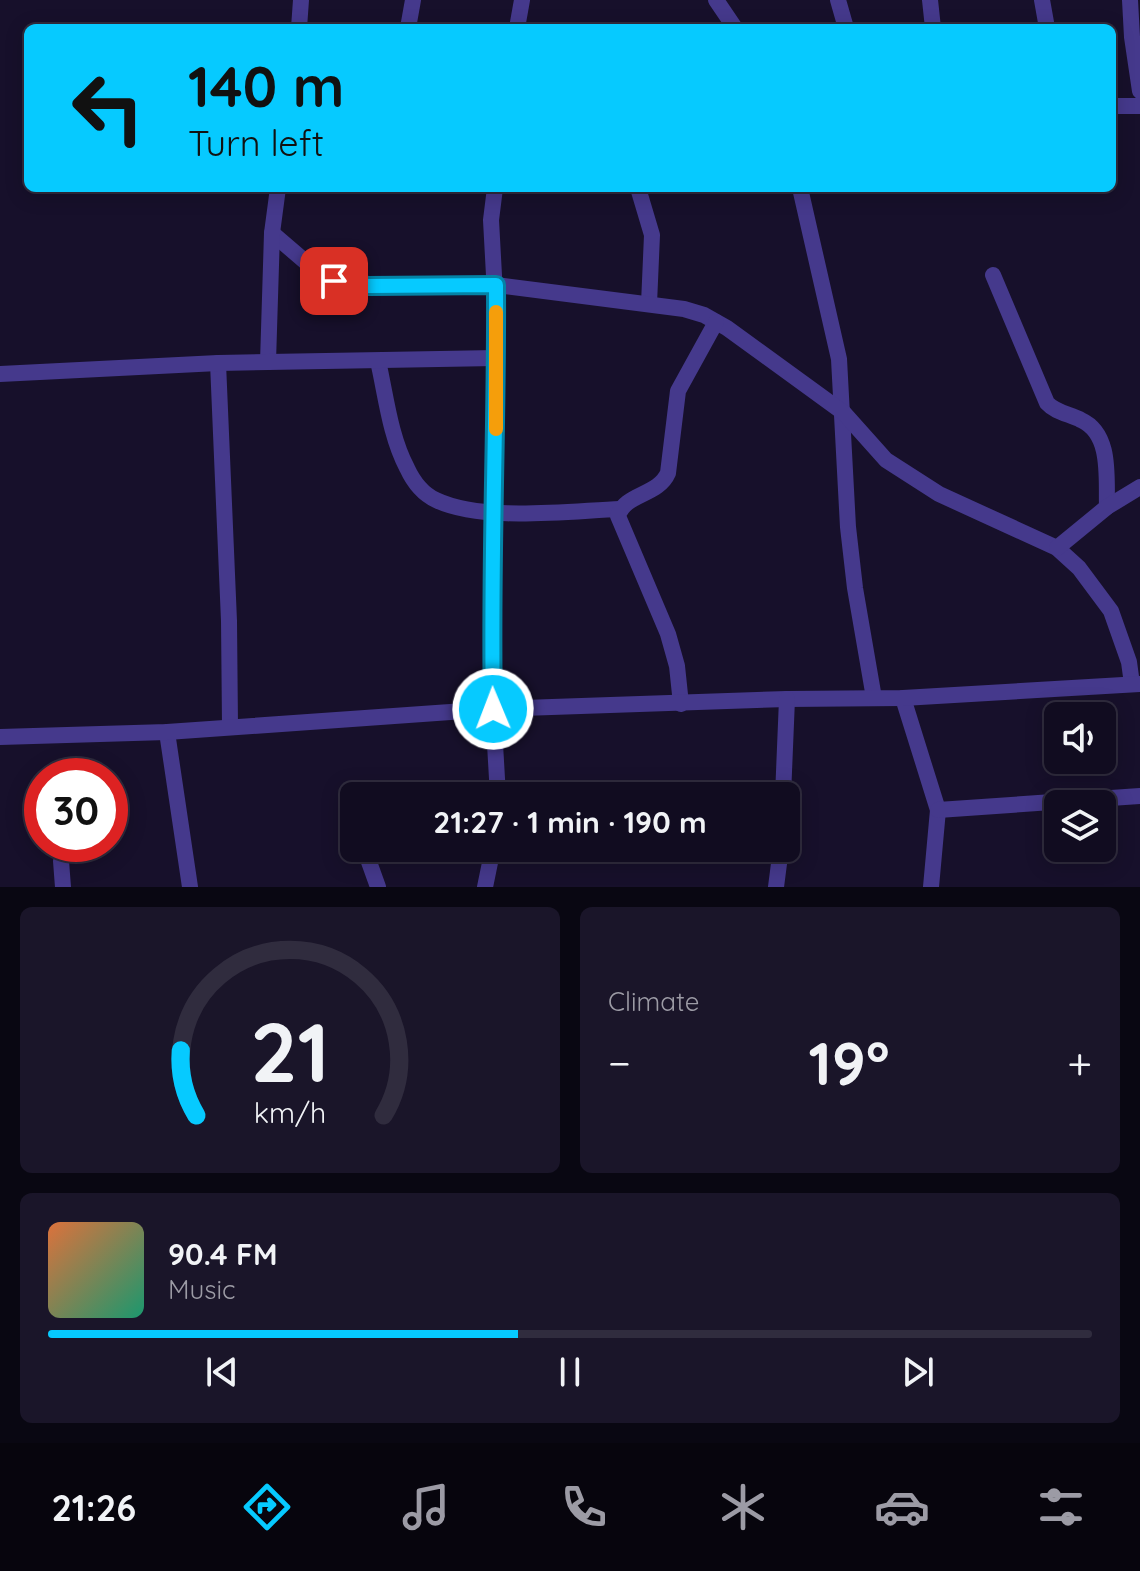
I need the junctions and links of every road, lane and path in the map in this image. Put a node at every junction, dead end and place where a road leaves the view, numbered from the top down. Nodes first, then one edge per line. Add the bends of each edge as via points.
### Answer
1 (301, 0) edge
2 (413, 0) edge
3 (522, 0) edge
4 (716, 0) edge
5 (838, 0) edge
6 (930, 0) edge
7 (1042, 0) edge
8 (1130, 0) edge
9 (299, 24) edge
10 (409, 24) edge
11 (518, 24) edge
12 (732, 24) edge
13 (845, 24) edge
14 (933, 24) edge
15 (1046, 24) edge
16 (1140, 91) edge
17 (1116, 106) edge
18 (1140, 106) edge
19 (277, 192) edge
20 (494, 192) edge
21 (639, 192) edge
22 (801, 192) edge
23 (272, 233) junction
24 (993, 275) dead end
25 (496, 285) junction
26 (649, 304) junction
27 (716, 322) junction
28 (496, 358) junction
29 (378, 361) junction
30 (268, 362) junction
31 (218, 363) junction
32 (0, 374) edge
33 (844, 413) junction
34 (1140, 487) edge
35 (1107, 507) junction
36 (620, 509) junction
37 (494, 513) junction
38 (1057, 548) junction
39 (1136, 684) edge
40 (874, 698) junction
41 (903, 698) junction
42 (787, 699) junction
43 (681, 704) junction
44 (493, 709) junction
45 (230, 726) junction
46 (167, 732) junction
47 (0, 737) edge
48 (497, 782) edge
49 (784, 782) edge
50 (1140, 796) edge
51 (938, 810) junction
52 (61, 862) edge
53 (369, 862) edge
54 (490, 862) edge
55 (779, 862) edge
56 (63, 887) edge
57 (190, 887) edge
58 (378, 887) edge
59 (485, 887) edge
60 (776, 887) edge
61 (931, 887) edge

1 - 9 street
2 - 10 street
3 - 11 street
4 - 12 street
5 - 13 street
6 - 14 street
7 - 15 street
8 - 16 street
17 - 18 street
19 - 23 street
20 - 25 street
21 - 26 street via 652,235
22 - 33 street via 839,359
23 - 25 street via 322,276 345,284
23 - 30 street
24 - 35 street via 1047,403 1097,432 1104,449
25 - 26 street
25 - 28 street
26 - 27 street via 684,309
27 - 33 street
27 - 36 street via 678,391 663,483
28 - 29 street
28 - 37 street
29 - 30 street
29 - 37 street via 397,445 417,485 438,501
30 - 31 street
31 - 32 street
31 - 45 street
33 - 38 street via 886,460 939,494
33 - 40 street via 850,542
34 - 35 street
35 - 38 street
36 - 37 street
36 - 43 street via 621,527 668,634
37 - 44 street
38 - 39 street via 1111,611
39 - 41 street
40 - 41 street
40 - 42 street
41 - 51 street
42 - 43 street
42 - 49 street
43 - 44 street
44 - 45 street
44 - 48 street
45 - 46 street
46 - 47 street
46 - 57 street
50 - 51 street
51 - 61 street
52 - 56 street
53 - 58 street
54 - 59 street
55 - 60 street

